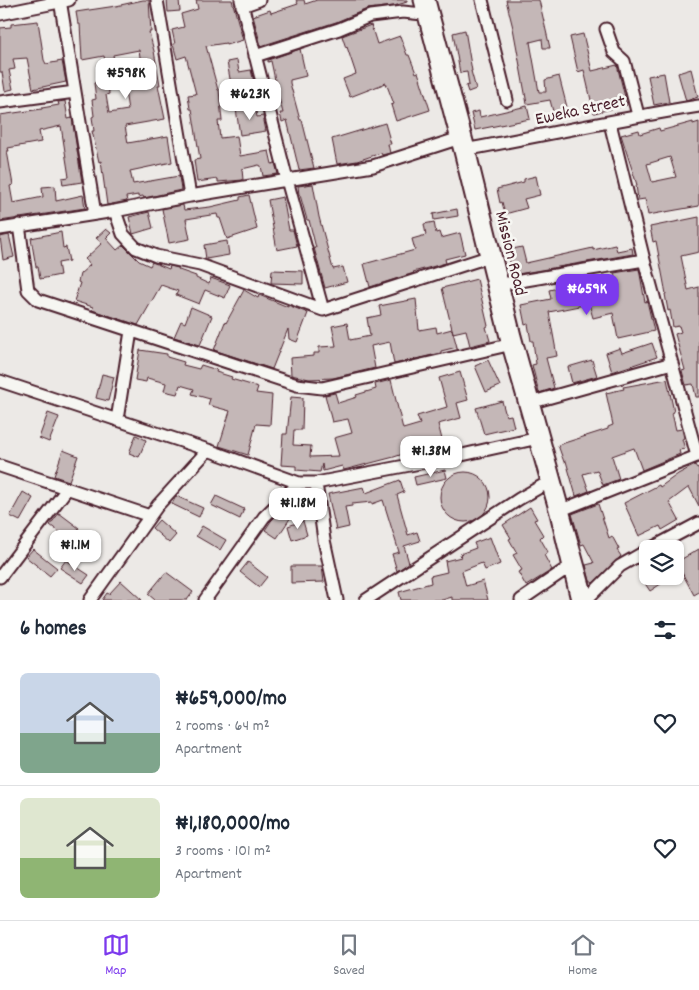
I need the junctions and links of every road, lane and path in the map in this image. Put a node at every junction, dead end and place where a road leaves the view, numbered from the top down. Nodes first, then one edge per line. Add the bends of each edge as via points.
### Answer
1 (157, 0) edge
2 (259, 0) edge
3 (482, 0) edge
4 (63, 1) edge
5 (430, 1) edge
6 (242, 3) edge
7 (0, 14) edge
8 (423, 14) junction
9 (606, 29) dead end
10 (255, 56) junction
11 (75, 92) junction
12 (507, 100) dead end
13 (0, 102) edge
14 (699, 106) edge
15 (638, 115) junction
16 (610, 123) junction
17 (457, 139) junction
18 (469, 149) junction
19 (286, 180) junction
20 (190, 196) junction
21 (115, 212) junction
22 (95, 214) junction
23 (19, 225) junction
24 (0, 229) edge
25 (491, 256) junction
26 (644, 260) junction
27 (502, 284) junction
28 (323, 310) junction
29 (131, 331) junction
30 (508, 345) junction
31 (672, 363) junction
32 (0, 381) edge
33 (533, 402) junction
34 (117, 420) junction
35 (534, 439) junction
36 (208, 450) junction
37 (0, 466) edge
38 (299, 483) junction
39 (316, 483) junction
40 (547, 483) junction
41 (67, 489) junction
42 (564, 509) junction
43 (150, 516) junction
44 (698, 525) edge
45 (667, 540) edge
46 (639, 555) edge
47 (4, 564) edge
48 (570, 567) junction
49 (0, 577) edge
50 (584, 599) edge
51 (90, 600) edge
52 (205, 600) edge
53 (337, 600) edge
54 (366, 600) edge
55 (521, 600) edge

1 - 20 street
2 - 6 street
3 - 12 street
4 - 7 street
4 - 11 street
5 - 8 street, Mission Road
5 - 18 street, Mission Road
6 - 10 street
8 - 10 street via 403,12 370,16
8 - 17 street, Mission Road
9 - 15 street via 614,52 624,61
10 - 19 street
11 - 13 street
11 - 22 street
14 - 15 street, Eweka Street
15 - 16 street, Eweka Street
16 - 18 street, Eweka Street
16 - 26 street
17 - 19 street via 373,166
17 - 25 street, Mission Road
18 - 25 street, Mission Road
19 - 20 street
19 - 28 street
20 - 21 street
21 - 22 street
21 - 28 street via 123,234 136,248 156,256 200,265
22 - 23 street
23 - 24 street
23 - 29 street via 28,290 38,300
25 - 27 street, Mission Road
25 - 28 street
25 - 30 street, Mission Road
26 - 27 street
26 - 31 street
27 - 33 street, Mission Road
29 - 30 street via 297,385 322,388
29 - 34 street
30 - 35 street, Mission Road
31 - 33 street
31 - 42 street via 697,456
32 - 34 street
33 - 42 street, Mission Road
34 - 36 street
35 - 39 street
35 - 40 street, Mission Road
36 - 38 street
36 - 43 street
37 - 41 street
38 - 39 street
38 - 52 street via 264,517
39 - 53 street
40 - 48 street, Mission Road
40 - 54 street
41 - 43 street
41 - 47 street
42 - 50 street, Mission Road
43 - 51 street
44 - 45 street
46 - 50 street via 620,566
47 - 49 street
48 - 50 street, Mission Road
48 - 55 street

